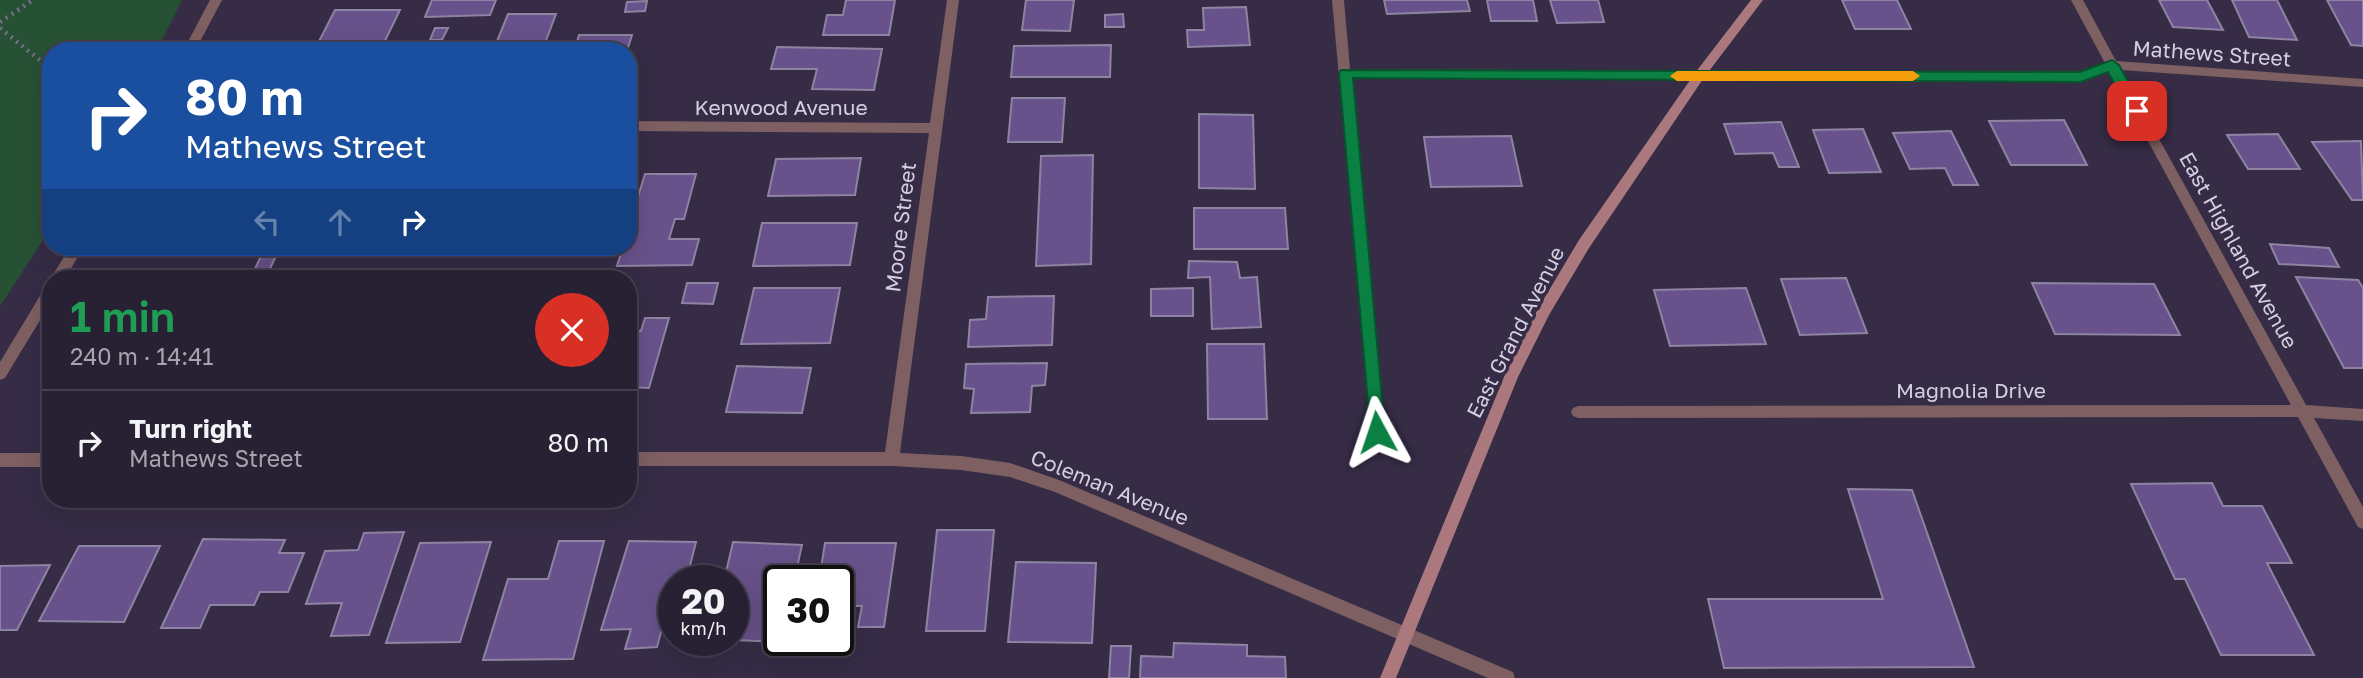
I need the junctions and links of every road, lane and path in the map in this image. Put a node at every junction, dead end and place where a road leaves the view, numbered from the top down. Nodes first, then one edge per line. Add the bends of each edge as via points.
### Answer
1 (33, 0) edge
2 (216, 0) edge
3 (953, 0) edge
4 (1338, 0) edge
5 (1757, 0) edge
6 (2077, 0) edge
7 (0, 22) edge
8 (0, 28) edge
9 (194, 42) edge
10 (42, 62) edge
11 (2112, 65) junction
12 (1346, 73) junction
13 (1699, 76) junction
14 (2363, 83) edge
15 (637, 126) edge
16 (934, 128) junction
17 (42, 305) edge
18 (0, 374) edge
19 (2304, 411) junction
20 (1578, 412) dead end
21 (2363, 415) edge
22 (1377, 432) dead end
23 (891, 459) junction
24 (0, 460) edge
25 (42, 460) edge
26 (637, 460) edge
27 (2363, 522) edge
28 (1404, 635) junction
29 (1388, 678) edge
30 (1507, 678) edge

1 - 7 path
2 - 9 street
3 - 16 street, Moore Street
4 - 12 street
5 - 13 main road, East Grand Avenue
6 - 11 street, East Highland Avenue
8 - 10 path
11 - 13 street, Mathews Street via 2081,77
11 - 14 street, Mathews Street
11 - 19 street, East Highland Avenue
12 - 13 street, Mathews Street
12 - 22 street
13 - 28 main road, East Grand Avenue via 1584,244 1544,312 1511,377
15 - 16 street, Kenwood Avenue
16 - 23 street, Moore Street
17 - 18 street
19 - 20 street, Magnolia Drive
19 - 21 street, Magnolia Drive
19 - 27 street, East Highland Avenue
23 - 26 street, Coleman Avenue
23 - 28 street, Coleman Avenue via 1010,470
24 - 25 street
28 - 29 main road, East Grand Avenue
28 - 30 street, Coleman Avenue

